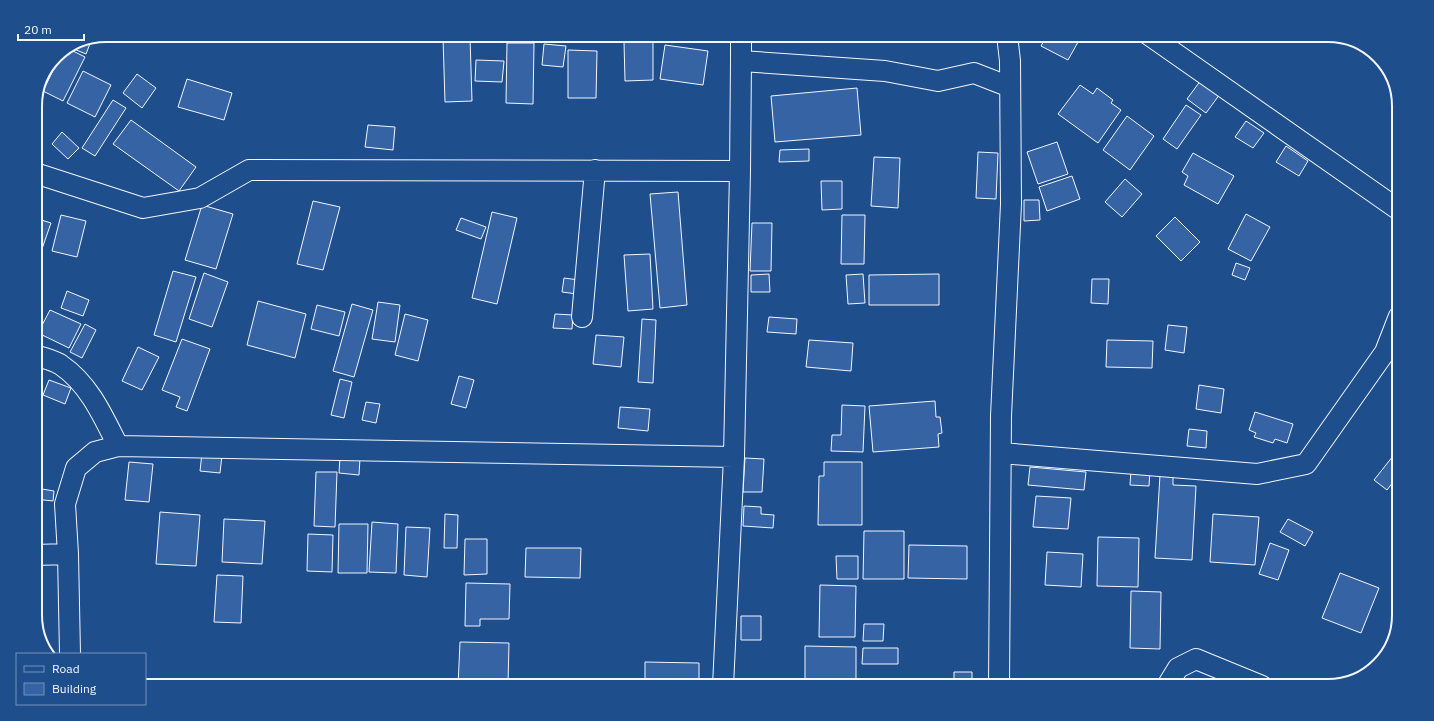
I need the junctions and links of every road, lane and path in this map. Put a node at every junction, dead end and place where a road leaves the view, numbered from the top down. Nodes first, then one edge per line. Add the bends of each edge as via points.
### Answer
1 (741, 42) edge
2 (1008, 42) edge
3 (1159, 42) edge
4 (741, 61) junction
5 (1010, 87) junction
6 (595, 170) junction
7 (740, 171) junction
8 (42, 175) edge
9 (1392, 205) edge
10 (582, 317) dead end
11 (1392, 334) edge
12 (42, 358) edge
13 (118, 446) junction
14 (1001, 453) junction
15 (734, 457) junction
16 (68, 554) junction
17 (42, 555) edge
18 (70, 653) edge
19 (723, 679) edge
20 (999, 679) edge
21 (1171, 679) edge
22 (1245, 679) edge

1 - 4 street
2 - 5 street
3 - 9 street
4 - 5 street via 885,71 938,81 974,73
4 - 7 street
5 - 14 street via 1011,204
6 - 7 street
6 - 8 street via 248,170 200,198 143,208
6 - 10 street
7 - 15 street
11 - 14 street via 1385,352 1306,464 1258,474
12 - 13 street via 60,364 89,393
13 - 15 street
13 - 16 street via 95,452 76,468 65,504
14 - 20 street
15 - 19 street
16 - 17 street
16 - 18 street
21 - 22 street via 1178,668 1196,659

